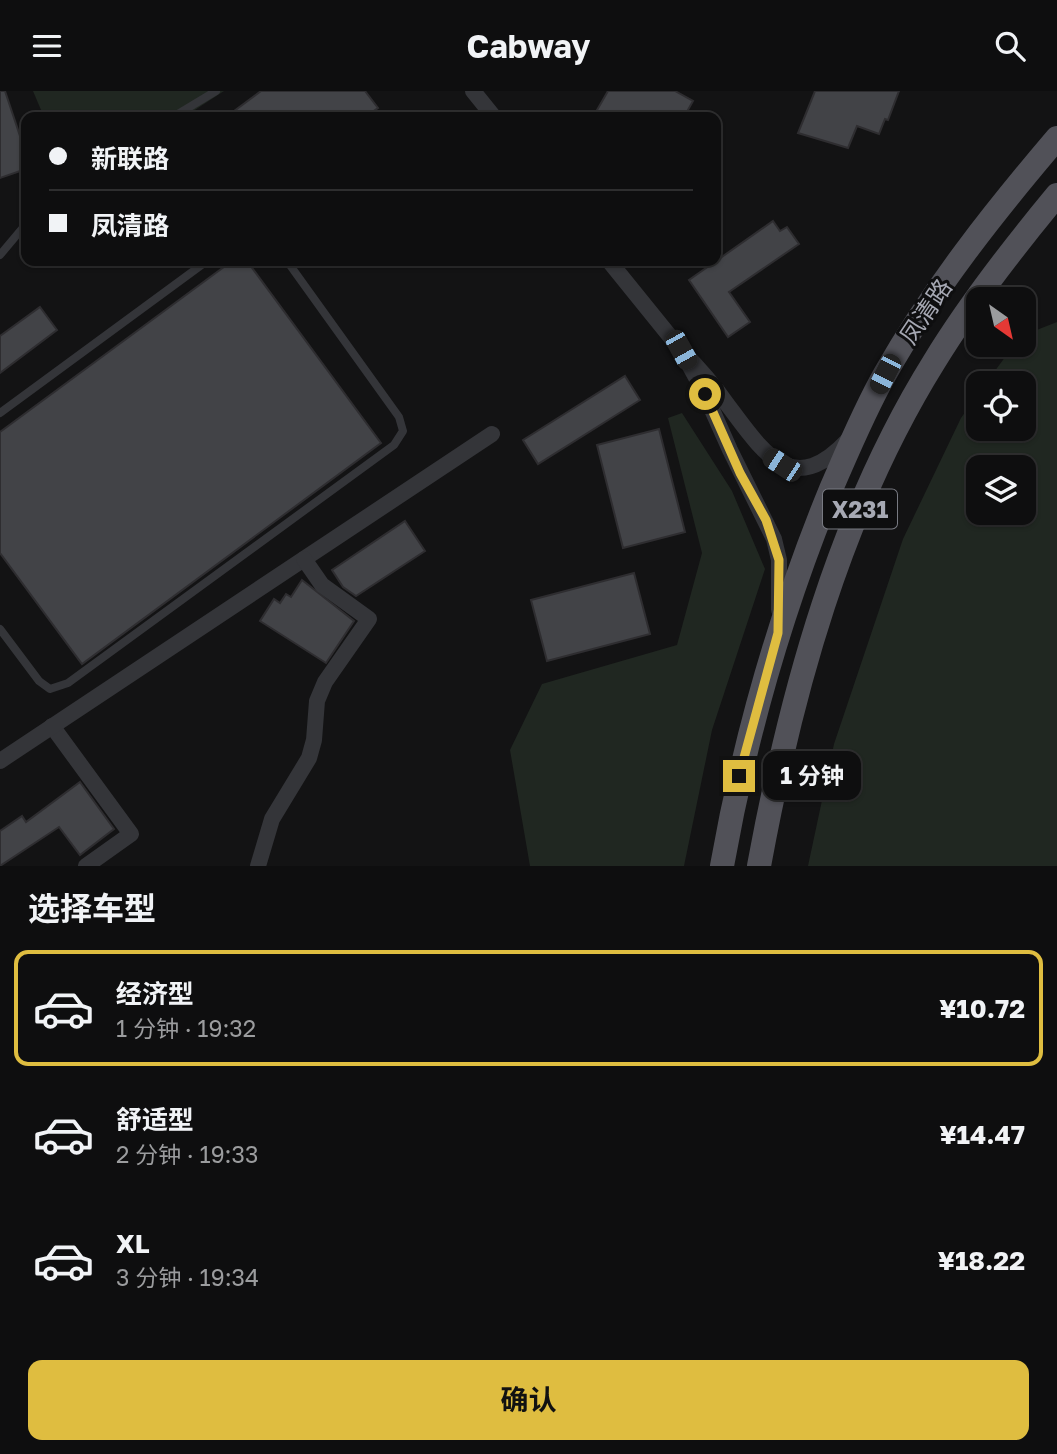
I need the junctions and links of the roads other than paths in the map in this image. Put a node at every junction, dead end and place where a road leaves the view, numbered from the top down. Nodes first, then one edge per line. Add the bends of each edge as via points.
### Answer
1 (216, 91) edge
2 (473, 91) edge
3 (181, 112) edge
4 (490, 112) edge
5 (1057, 138) edge
6 (1057, 195) edge
7 (21, 230) edge
8 (0, 255) edge
9 (200, 266) edge
10 (291, 266) edge
11 (613, 266) edge
12 (681, 350) junction
13 (0, 413) edge
14 (857, 430) junction
15 (492, 434) dead end
16 (304, 559) junction
17 (0, 629) edge
18 (778, 633) junction
19 (52, 726) junction
20 (0, 761) edge
21 (86, 866) edge
22 (258, 866) edge
23 (722, 866) edge
24 (759, 866) edge

1 - 3 lane
2 - 4 street
5 - 14 main road, 凤清路 / X231 via 936,293 885,374
6 - 24 main road, 凤清路 / X231 via 933,363 864,499 796,698
7 - 8 lane
9 - 13 lane
10 - 17 lane via 399,417 403,431 394,445 68,683 50,689 38,681
11 - 12 street
12 - 14 street via 701,369 760,448 782,465 809,468 824,461
12 - 18 street via 774,538 780,582
14 - 18 main road, 凤清路 / X231
15 - 16 street
16 - 19 street
16 - 22 street via 322,585 369,619 325,682 317,701 309,758 272,819
18 - 23 main road, 凤清路 / X231 via 743,756
19 - 20 street
19 - 21 street via 131,834

